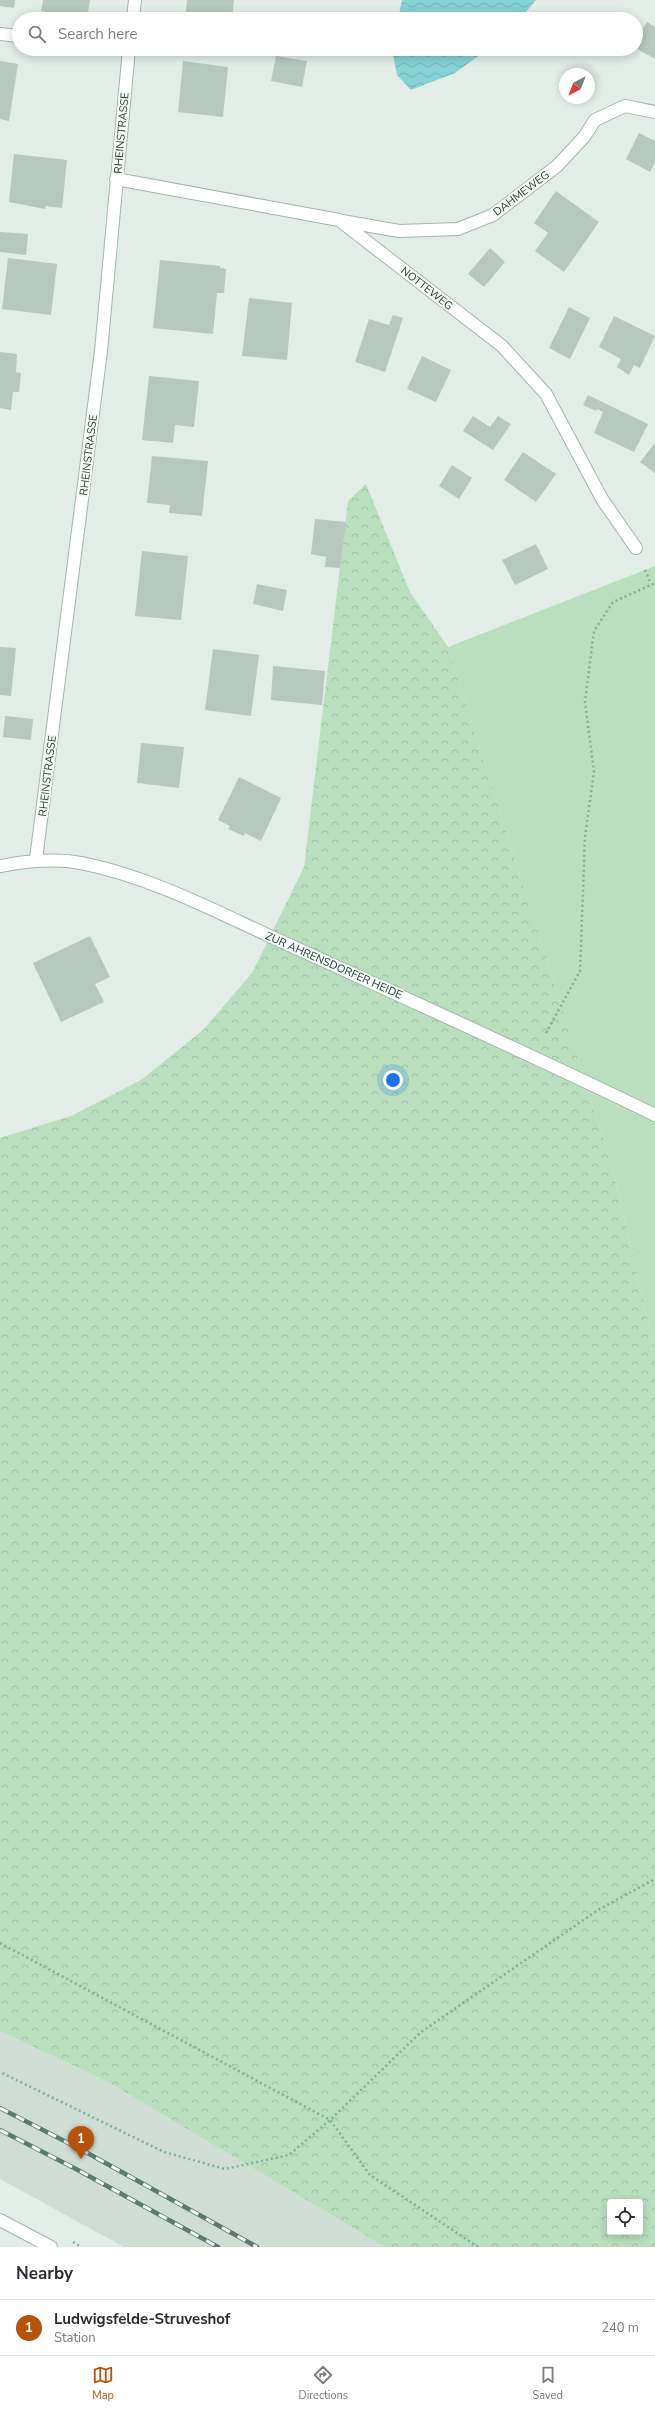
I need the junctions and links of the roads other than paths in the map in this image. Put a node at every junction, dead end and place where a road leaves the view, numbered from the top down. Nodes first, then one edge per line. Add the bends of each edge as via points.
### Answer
1 (135, 0) edge
2 (134, 12) edge
3 (0, 34) edge
4 (12, 35) edge
5 (127, 56) edge
6 (655, 112) edge
7 (116, 179) junction
8 (339, 220) junction
9 (636, 548) dead end
10 (36, 859) junction
11 (0, 866) edge
12 (655, 1115) edge
13 (0, 2220) edge
14 (51, 2247) edge

1 - 2 street
3 - 4 street
5 - 7 street, RHEINSTRASSE
6 - 8 street, DAHMEWEG via 625,106 595,120 584,137 557,166 493,215 458,229 399,231
7 - 8 street, NOTTEWEG
7 - 10 street, RHEINSTRASSE via 101,351
8 - 9 street, NOTTEWEG via 502,346 541,388 602,499
10 - 11 street, ZUR AHRENSDORFER HEIDE
10 - 12 street, ZUR AHRENSDORFER HEIDE via 80,863 123,873 196,901 545,1061
13 - 14 street

